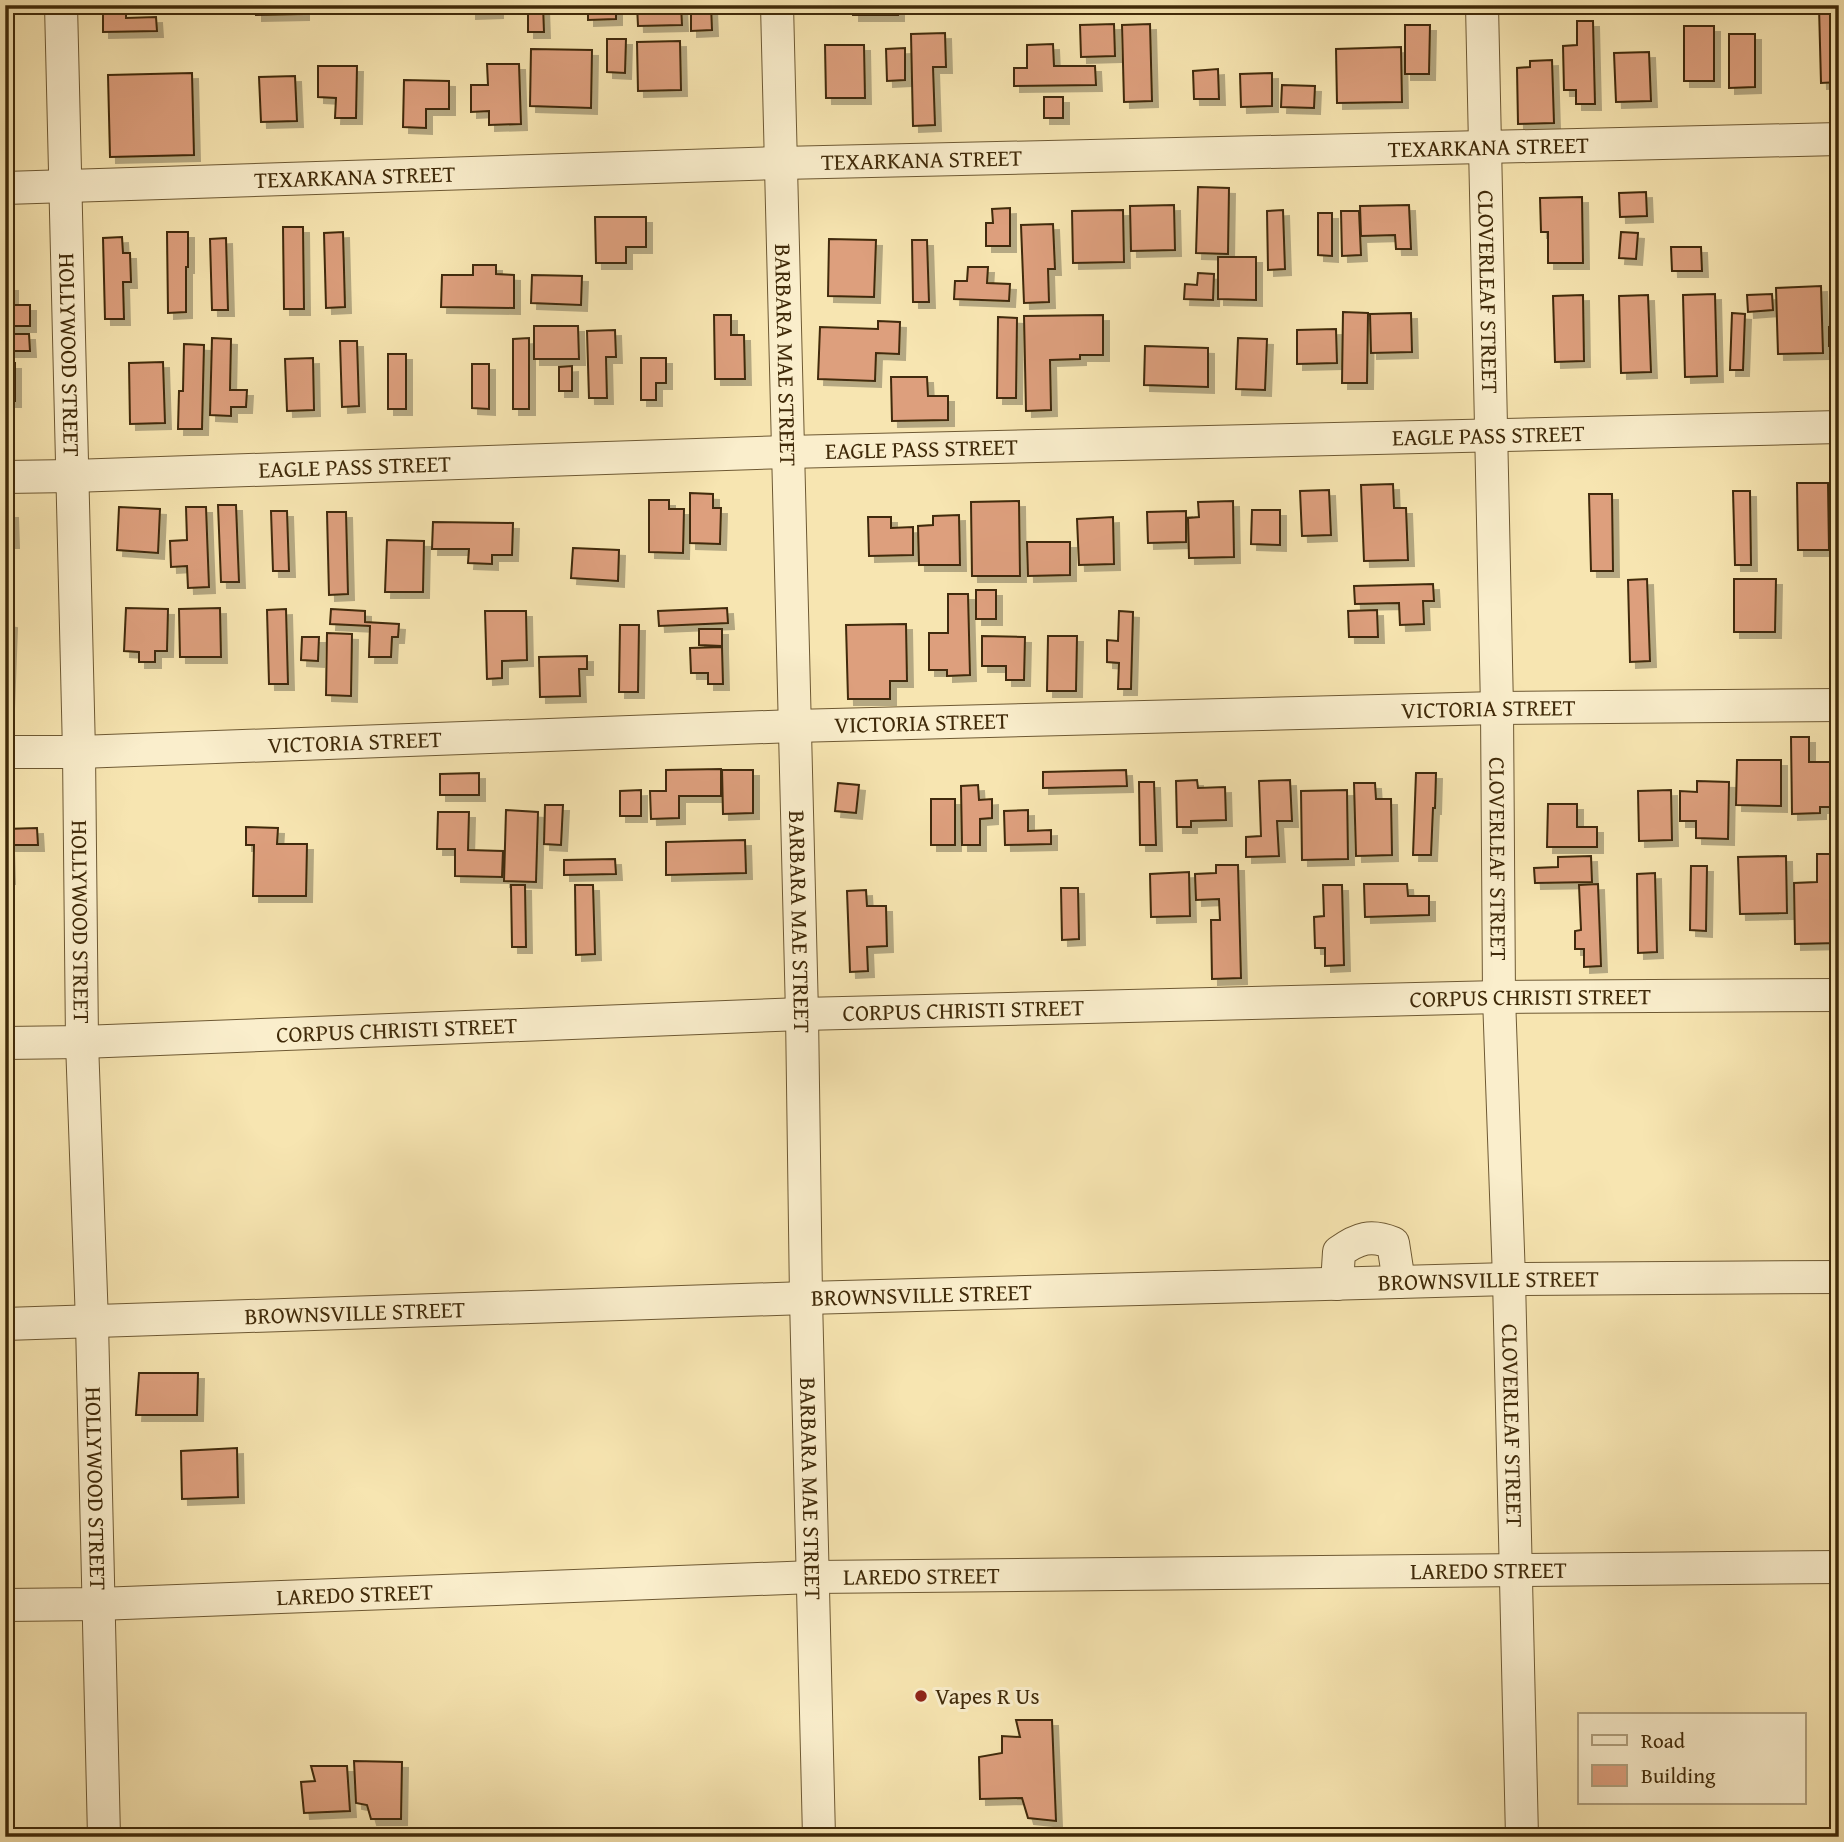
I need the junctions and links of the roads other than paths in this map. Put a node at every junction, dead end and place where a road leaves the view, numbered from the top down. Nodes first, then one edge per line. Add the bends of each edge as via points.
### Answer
1 (61, 5) edge
2 (777, 5) edge
3 (1482, 5) edge
4 (1839, 139) edge
5 (1485, 147) junction
6 (781, 163) junction
7 (65, 187) junction
8 (5, 188) edge
9 (1839, 427) edge
10 (1491, 435) junction
11 (787, 452) junction
12 (72, 476) junction
13 (5, 477) edge
14 (1839, 705) edge
15 (1497, 708) junction
16 (794, 726) junction
17 (5, 752) edge
18 (79, 752) junction
19 (1839, 995) edge
20 (1499, 997) junction
21 (802, 1014) junction
22 (82, 1042) junction
23 (5, 1043) edge
24 (1839, 1277) edge
25 (1509, 1279) junction
26 (1399, 1282) junction
27 (1337, 1284) junction
28 (806, 1298) junction
29 (92, 1323) junction
30 (5, 1324) edge
31 (1839, 1567) edge
32 (1515, 1569) junction
33 (813, 1577) junction
34 (98, 1604) junction
35 (5, 1605) edge
36 (104, 1837) edge
37 (819, 1837) edge
38 (1522, 1837) edge

1 - 7 street, HOLLYWOOD STREET
2 - 6 street, BARBARA MAE STREET
3 - 5 street, CLOVERLEAF STREET
4 - 5 street, TEXARKANA STREET
5 - 6 street, TEXARKANA STREET
5 - 10 street, CLOVERLEAF STREET
6 - 7 street, TEXARKANA STREET
6 - 11 street, BARBARA MAE STREET
7 - 8 street, TEXARKANA STREET
7 - 12 street, HOLLYWOOD STREET
9 - 10 street, EAGLE PASS STREET
10 - 11 street, EAGLE PASS STREET
10 - 15 street, CLOVERLEAF STREET
11 - 12 street, EAGLE PASS STREET
11 - 16 street, BARBARA MAE STREET
12 - 13 street, EAGLE PASS STREET
12 - 18 street, HOLLYWOOD STREET
14 - 15 street, VICTORIA STREET
15 - 16 street, VICTORIA STREET
15 - 20 street, CLOVERLEAF STREET
16 - 18 street, VICTORIA STREET
16 - 21 street, BARBARA MAE STREET
17 - 18 street, VICTORIA STREET
18 - 22 street, HOLLYWOOD STREET
19 - 20 street, CORPUS CHRISTI STREET
20 - 21 street, CORPUS CHRISTI STREET
20 - 25 street, CLOVERLEAF STREET
21 - 22 street, CORPUS CHRISTI STREET
21 - 28 street, BARBARA MAE STREET
22 - 23 street, CORPUS CHRISTI STREET
22 - 29 street, HOLLYWOOD STREET
24 - 25 street, BROWNSVILLE STREET
25 - 26 street, BROWNSVILLE STREET
25 - 32 street, CLOVERLEAF STREET
26 - 27 street, BROWNSVILLE STREET
26 - 27 street via 1392,1243 1378,1237 1360,1240 1339,1252
27 - 28 street, BROWNSVILLE STREET
28 - 29 street, BROWNSVILLE STREET
28 - 33 street, BARBARA MAE STREET
29 - 30 street, BROWNSVILLE STREET
29 - 34 street, HOLLYWOOD STREET
31 - 32 street, LAREDO STREET
32 - 33 street, LAREDO STREET
32 - 38 street, CLOVERLEAF STREET
33 - 34 street, LAREDO STREET
33 - 37 street, BARBARA MAE STREET
34 - 35 street, LAREDO STREET
34 - 36 street, HOLLYWOOD STREET

